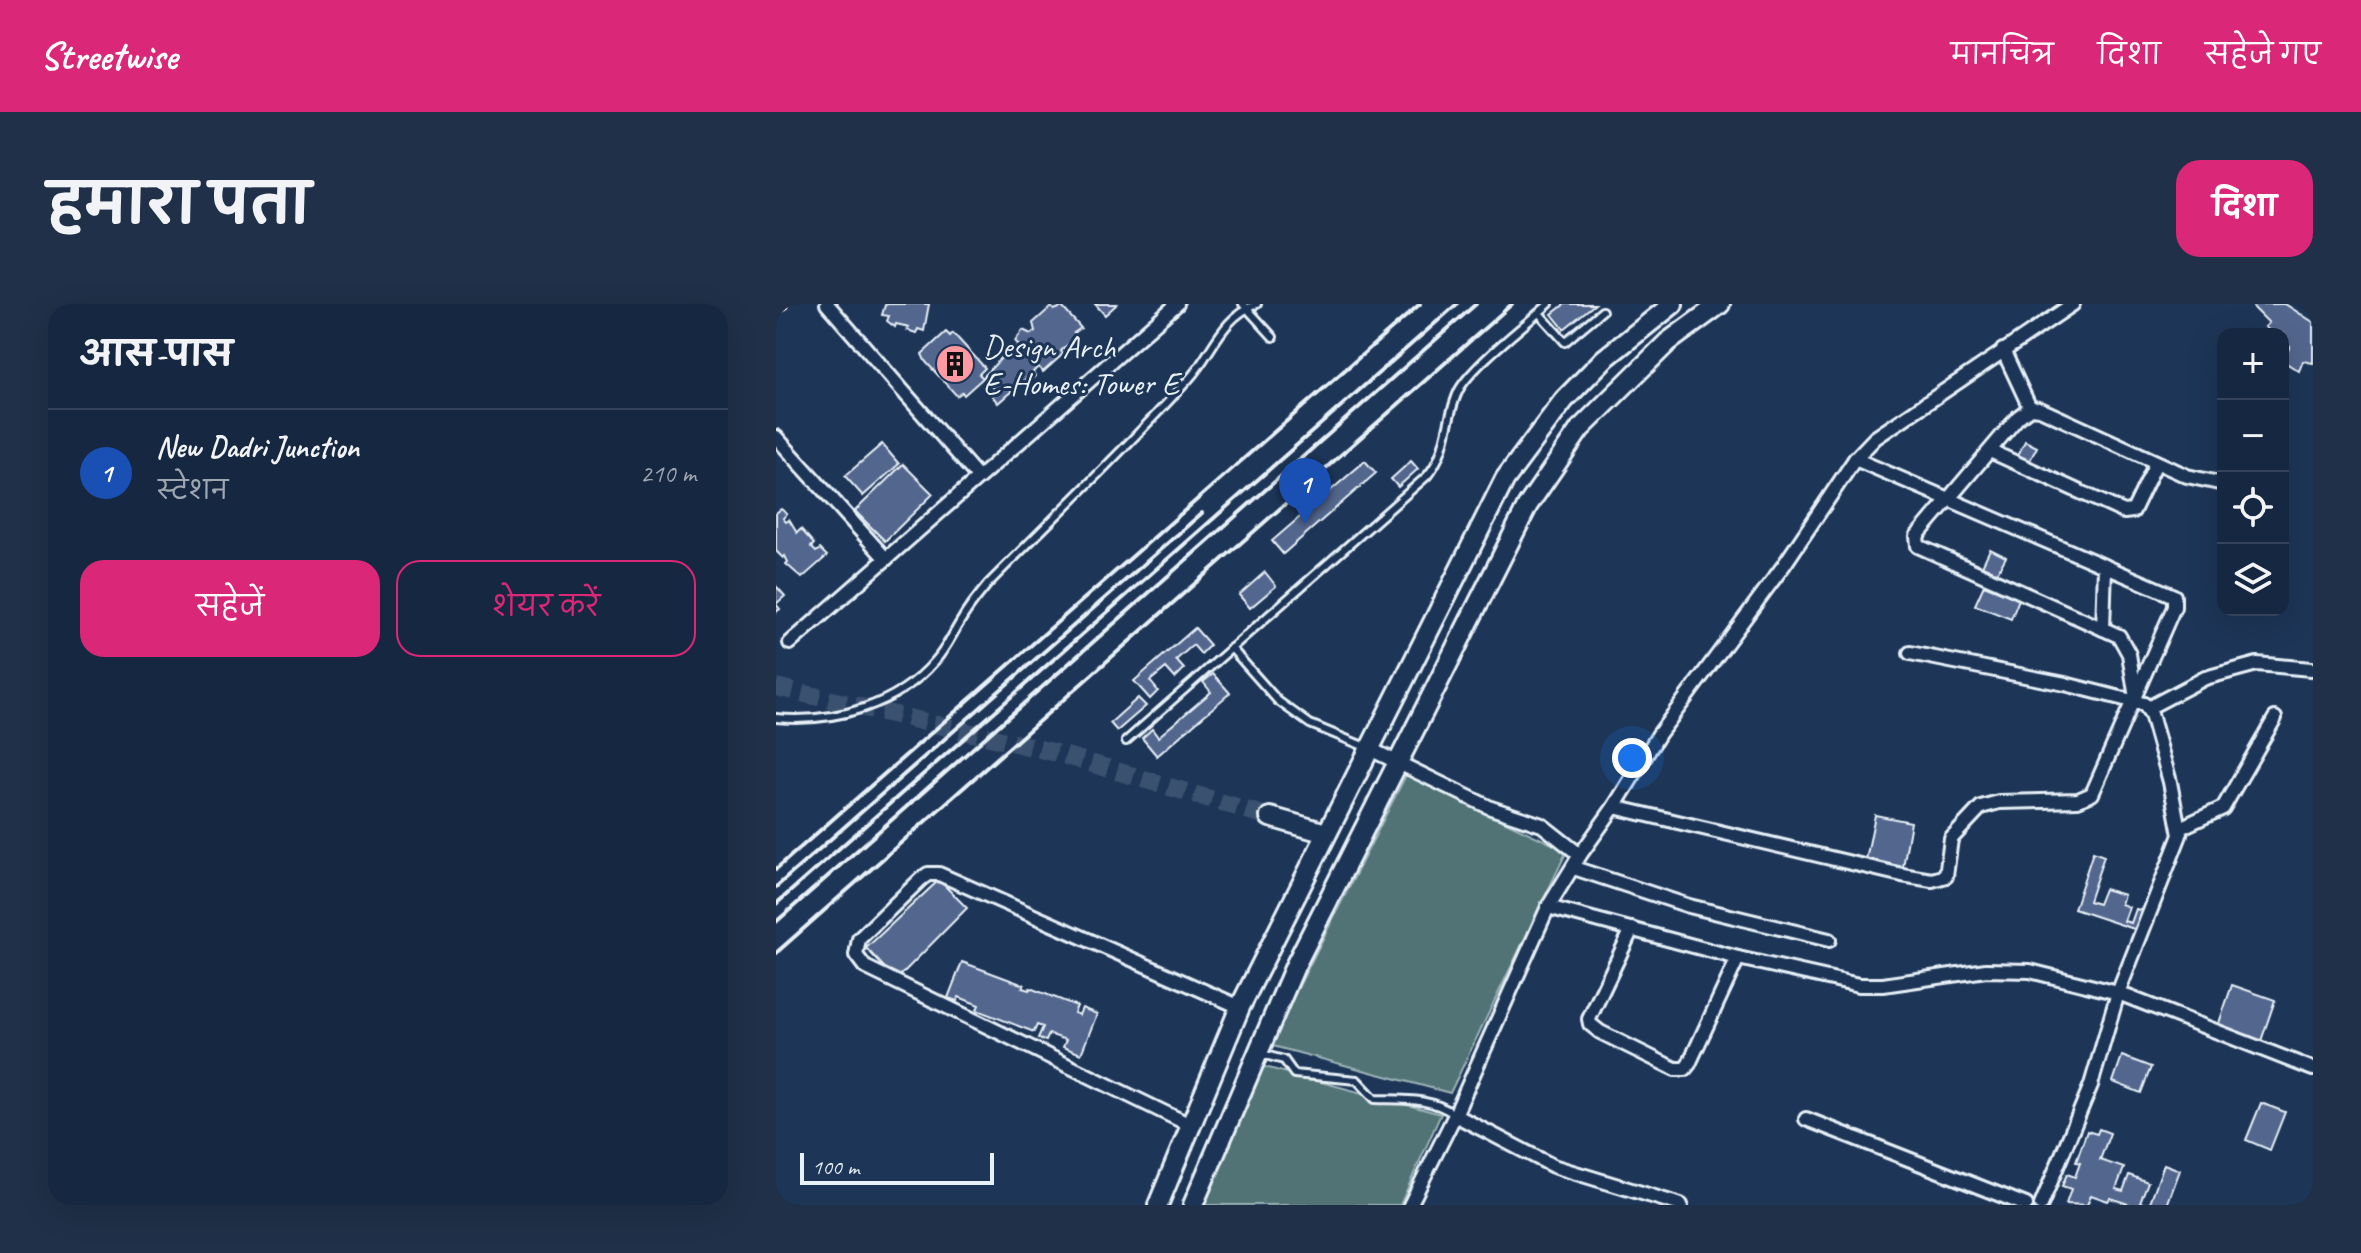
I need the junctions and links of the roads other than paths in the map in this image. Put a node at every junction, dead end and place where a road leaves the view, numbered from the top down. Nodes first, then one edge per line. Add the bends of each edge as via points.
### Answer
1 (816, 304) edge
2 (1177, 304) edge
3 (1257, 304) edge
4 (1549, 304) edge
5 (1673, 304) edge
6 (1720, 304) edge
7 (2073, 304) edge
8 (1245, 306) edge
9 (830, 308) edge
10 (1602, 311) dead end
11 (1539, 313) junction
12 (1273, 337) dead end
13 (2003, 350) junction
14 (2030, 408) junction
15 (776, 437) edge
16 (1990, 451) junction
17 (1855, 459) junction
18 (2156, 463) junction
19 (978, 477) junction
20 (2217, 483) edge
21 (1949, 500) junction
22 (886, 559) junction
23 (2105, 566) junction
24 (2103, 629) junction
25 (790, 643) dead end
26 (1231, 648) junction
27 (1910, 653) dead end
28 (2311, 669) dead end
29 (2133, 696) junction
30 (2148, 708) junction
31 (776, 718) edge
32 (2275, 718) dead end
33 (1126, 741) dead end
34 (1368, 748) junction
35 (1396, 763) junction
36 (1614, 807) junction
37 (1270, 817) tunnel mouth
38 (2180, 828) junction
39 (1326, 833) junction
40 (1580, 855) junction
41 (1574, 868) junction
42 (1548, 907) junction
43 (1632, 929) junction
44 (1829, 940) dead end
45 (1738, 958) junction
46 (2118, 993) junction
47 (1240, 1007) junction
48 (1258, 1053) junction
49 (2313, 1069) edge
50 (1455, 1115) junction
51 (1806, 1119) dead end
52 (1192, 1126) junction
53 (1158, 1205) edge
54 (1193, 1205) edge
55 (1410, 1205) edge
56 (1681, 1205) edge
57 (2026, 1205) edge
58 (2041, 1205) edge

1 - 9 street
2 - 19 street
3 - 8 lane
4 - 11 lane
5 - 34 street via 1604,359 1564,400 1505,479
6 - 35 street via 1668,342 1580,429 1528,505
7 - 13 street
8 - 12 lane
8 - 31 lane via 1218,333 1191,376 988,584 938,659 915,682 886,701 856,710
9 - 19 street
10 - 11 lane via 1565,342
11 - 26 lane via 1460,389 1438,463 1427,476
13 - 14 street
13 - 17 street via 1875,438
14 - 16 street
14 - 18 street
15 - 22 street
16 - 18 street via 2129,513
16 - 21 street
17 - 21 street
17 - 36 street via 1659,734
18 - 20 street
19 - 22 street
21 - 23 street
21 - 24 street via 1917,536 1918,546
22 - 25 street
23 - 24 street
23 - 29 street via 2174,596 2174,607
24 - 29 street via 2126,646
26 - 33 lane
26 - 34 lane via 1278,701 1310,724
27 - 29 street
28 - 30 street via 2257,664 2205,678
29 - 30 street
29 - 36 street via 2092,794 2078,800 1981,807 1951,839 1948,870 1941,879 1864,867
30 - 38 street
32 - 38 street via 2227,803
34 - 35 street
34 - 39 street
35 - 40 street via 1491,808 1542,825
35 - 48 street
36 - 40 street
37 - 39 street
38 - 46 street
39 - 47 street
40 - 41 street
41 - 42 street
41 - 44 street via 1689,906
42 - 43 street
42 - 50 street
43 - 45 street
43 - 45 street via 1590,1024 1675,1069 1689,1064
45 - 46 street via 1859,985 2004,969
46 - 49 street
46 - 58 street via 2091,1085
47 - 52 street
47 - 52 street via 939,874 921,879 859,939 856,955 865,967
48 - 50 lane via 1284,1060 1294,1074 1357,1080 1375,1099 1424,1101
48 - 54 street
50 - 55 street
50 - 56 street via 1553,1166
51 - 57 street
52 - 53 street

